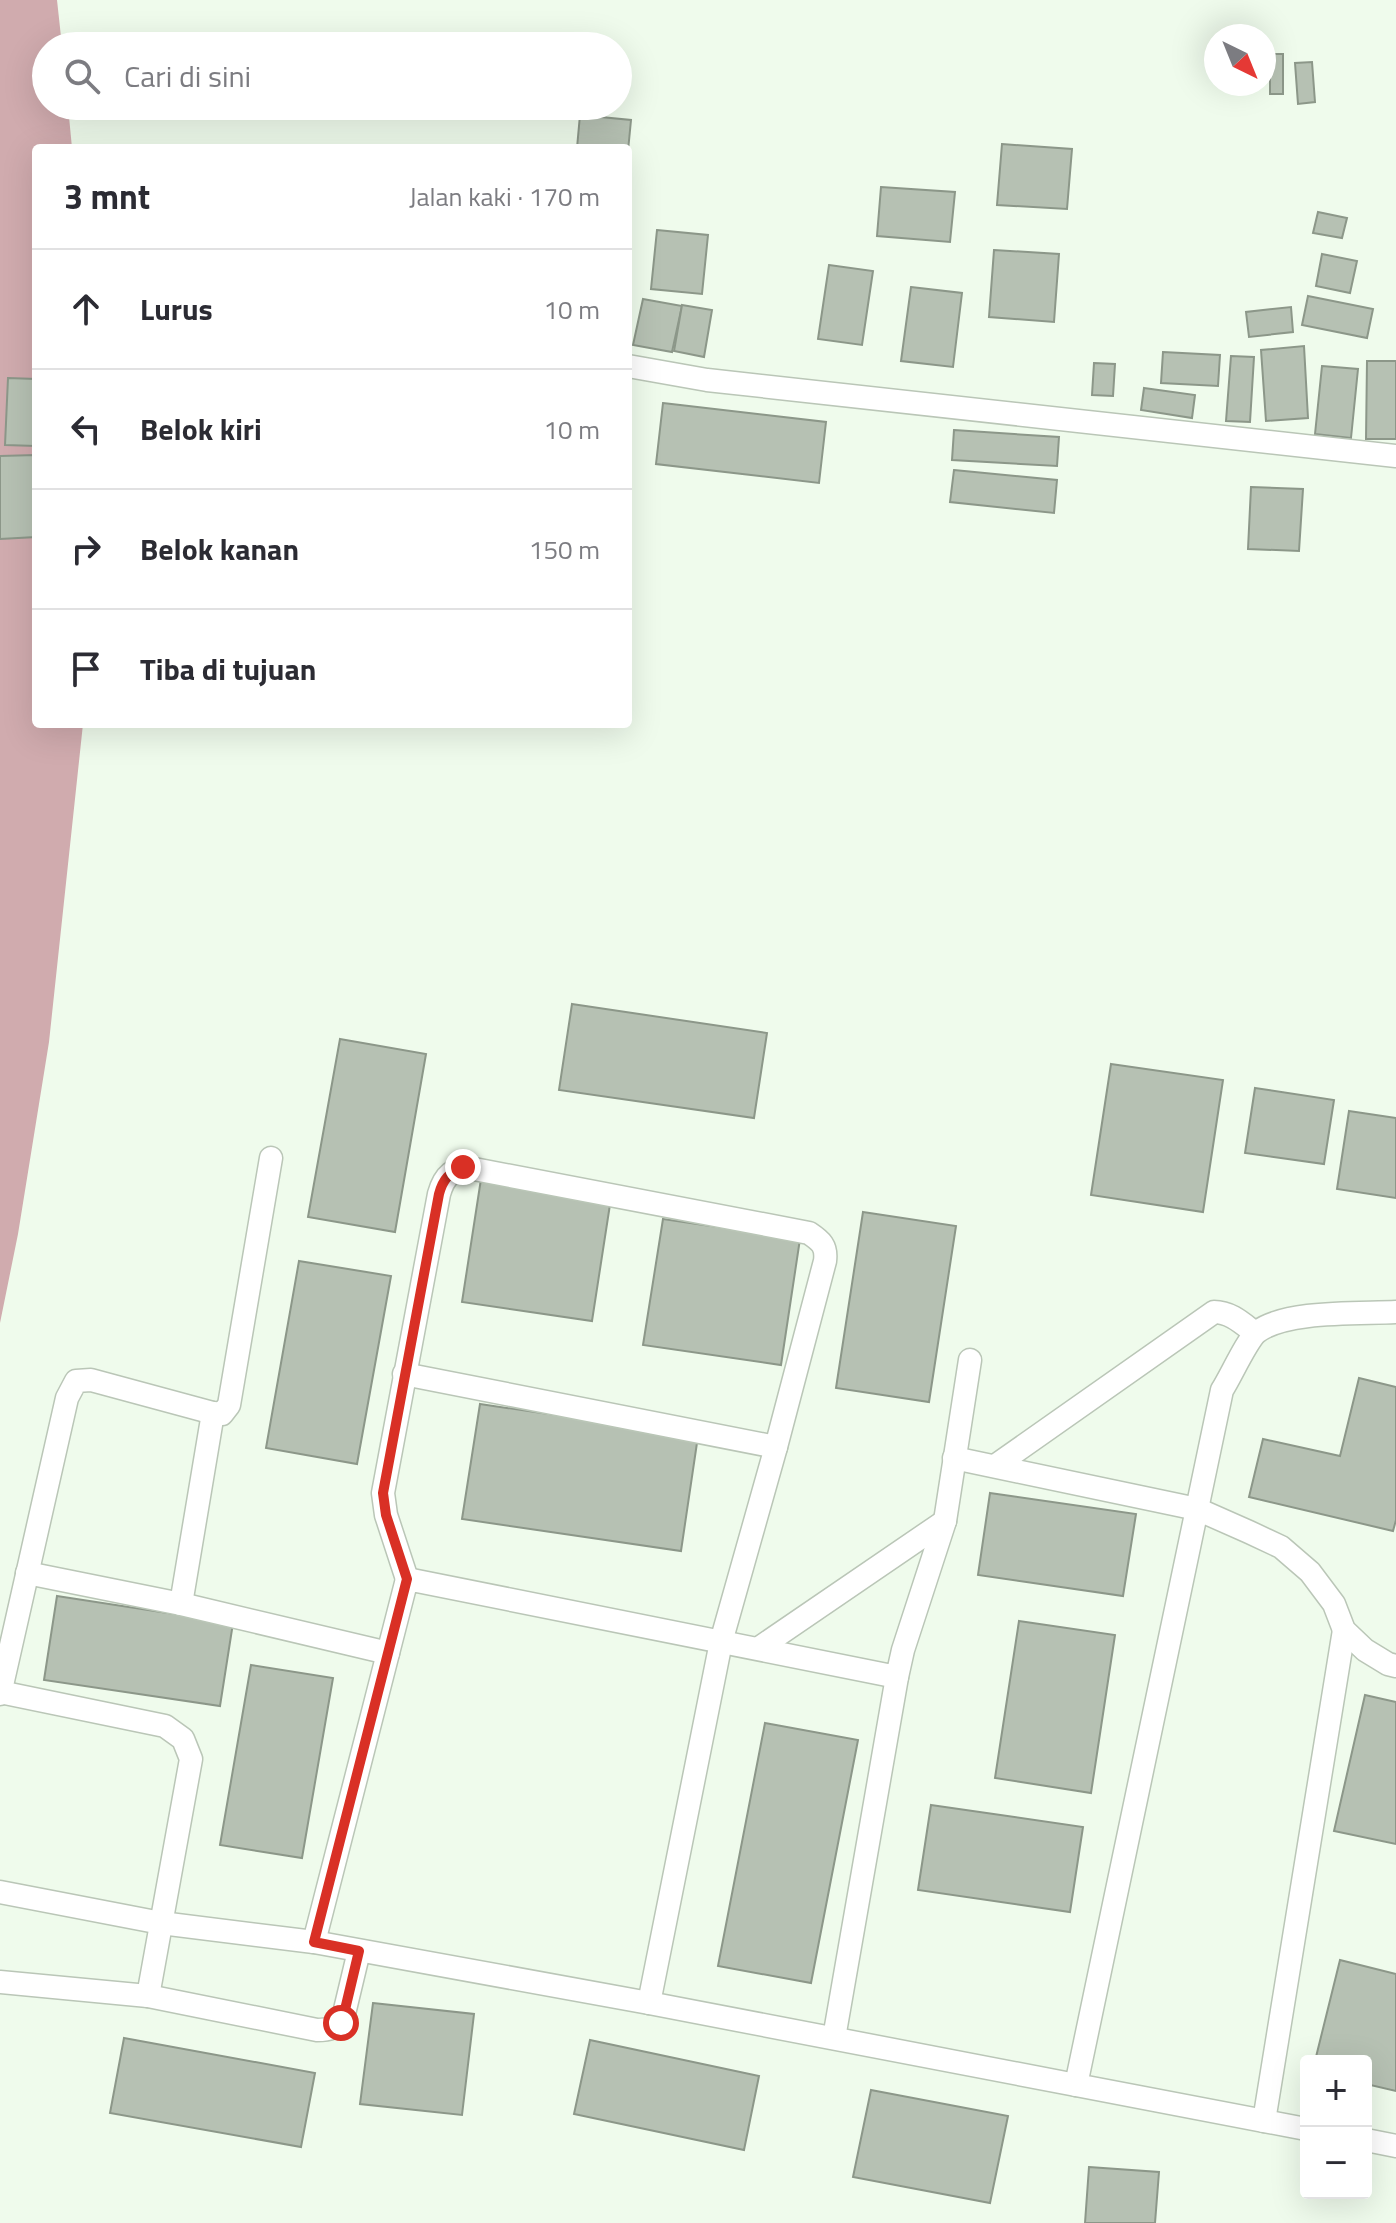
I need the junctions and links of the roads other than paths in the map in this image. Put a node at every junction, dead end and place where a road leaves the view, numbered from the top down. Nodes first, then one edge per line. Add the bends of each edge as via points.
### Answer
1 (632, 367) edge
2 (1396, 456) edge
3 (271, 1158) dead end
4 (1396, 1312) edge
5 (1255, 1333) junction
6 (970, 1360) dead end
7 (404, 1374) junction
8 (213, 1413) junction
9 (776, 1447) junction
10 (954, 1458) junction
11 (995, 1466) junction
12 (1197, 1509) junction
13 (945, 1521) junction
14 (27, 1573) junction
15 (407, 1579) junction
16 (181, 1604) junction
17 (1344, 1630) junction
18 (721, 1642) junction
19 (759, 1648) junction
20 (388, 1653) junction
21 (1396, 1666) edge
22 (897, 1677) junction
23 (0, 1693) edge
24 (0, 1892) edge
25 (161, 1923) junction
26 (314, 1942) junction
27 (359, 1951) junction
28 (0, 1982) edge
29 (148, 1996) junction
30 (649, 2003) junction
31 (834, 2038) junction
32 (1076, 2085) junction
33 (1264, 2121) junction
34 (1300, 2128) edge
35 (1372, 2141) edge
36 (1396, 2146) edge

1 - 2 lane via 707,380
3 - 8 lane via 231,1401 225,1412
4 - 5 lane via 1303,1317
5 - 11 lane via 1214,1312
5 - 12 lane via 1222,1390
6 - 10 lane
7 - 9 lane
7 - 9 lane via 439,1194 443,1181 463,1167 809,1233 823,1243 825,1261
7 - 15 lane via 383,1493
8 - 14 lane via 91,1380 76,1381 67,1398
8 - 16 lane
9 - 18 lane
10 - 11 lane
10 - 13 lane
11 - 12 lane
12 - 17 lane via 1281,1547 1310,1572 1334,1604
12 - 32 lane
13 - 19 lane
13 - 22 lane
14 - 16 lane
14 - 23 lane
15 - 18 lane
15 - 20 lane
16 - 20 lane
17 - 21 lane via 1365,1650
17 - 33 lane
18 - 19 lane
18 - 30 lane
19 - 22 lane
20 - 26 lane
22 - 31 lane
23 - 25 lane via 165,1726 183,1739 191,1759
24 - 25 lane
25 - 26 lane
25 - 29 lane
26 - 27 lane
27 - 29 lane via 343,2018 329,2030
27 - 30 lane
28 - 29 lane
30 - 31 lane
31 - 32 lane
32 - 33 lane
33 - 34 lane
35 - 36 lane

